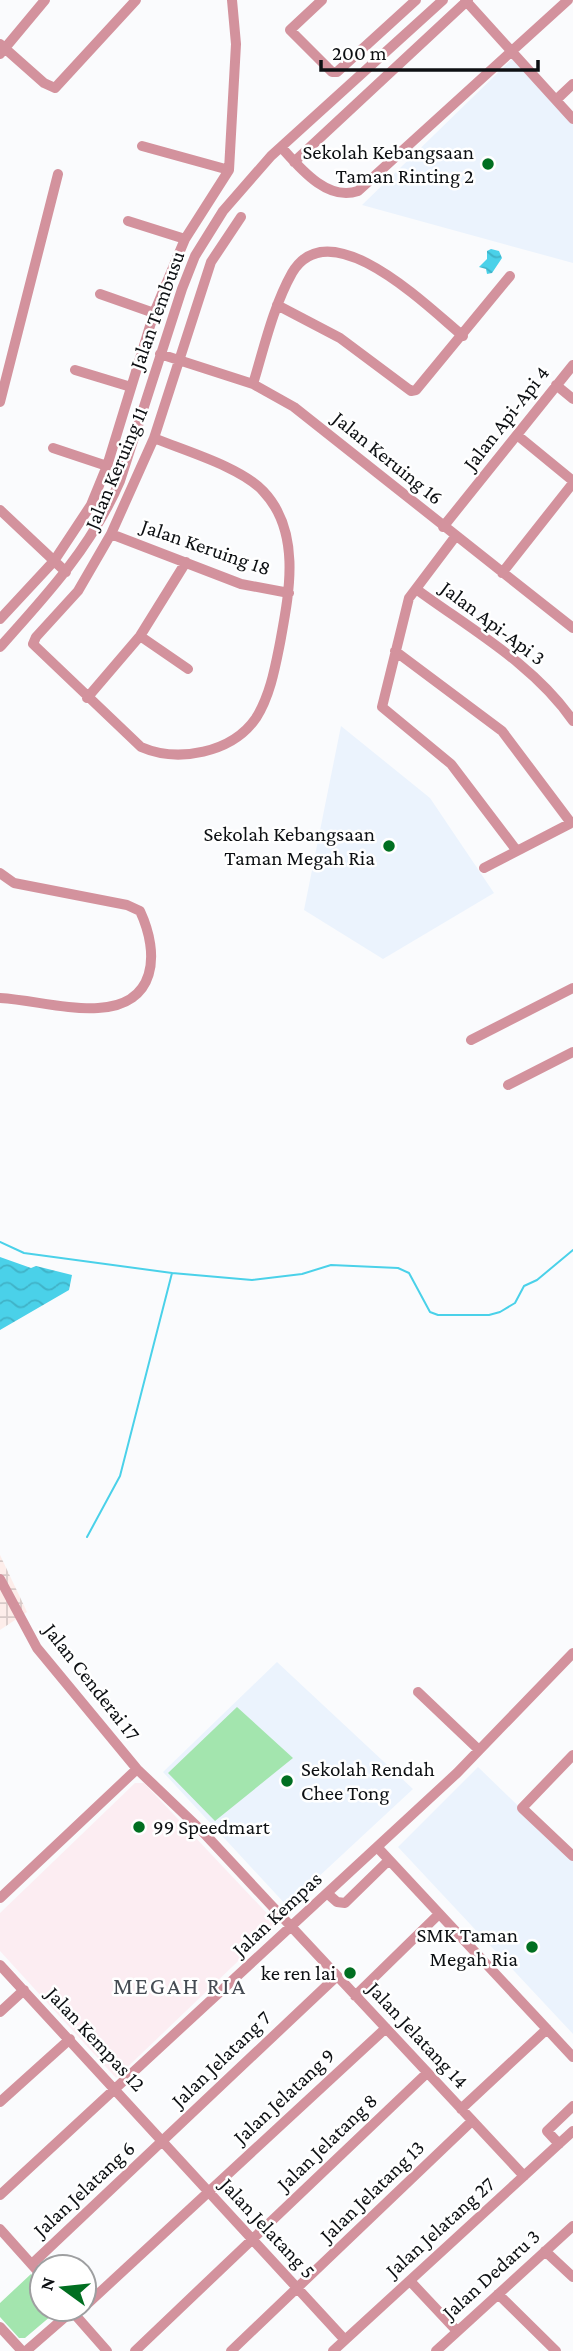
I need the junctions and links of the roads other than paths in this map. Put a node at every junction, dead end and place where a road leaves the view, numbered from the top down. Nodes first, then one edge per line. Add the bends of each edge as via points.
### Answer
1 (45, 0) edge
2 (136, 0) edge
3 (232, 0) edge
4 (322, 0) edge
5 (416, 0) edge
6 (443, 0) edge
7 (568, 0) edge
8 (466, 1) edge
9 (2, 49) edge
10 (512, 51) junction
11 (573, 84) edge
12 (556, 100) junction
13 (573, 119) edge
14 (142, 146) dead end
15 (281, 147) junction
16 (294, 162) junction
17 (229, 170) junction
18 (58, 174) dead end
19 (241, 217) dead end
20 (128, 221) dead end
21 (185, 239) junction
22 (510, 276) dead end
23 (100, 294) dead end
24 (277, 305) junction
25 (154, 313) junction
26 (463, 336) junction
27 (160, 354) junction
28 (178, 359) junction
29 (573, 365) edge
30 (75, 370) dead end
31 (4, 373) edge
32 (253, 384) junction
33 (556, 385) junction
34 (131, 387) junction
35 (573, 399) edge
36 (0, 402) edge
37 (517, 435) junction
38 (154, 438) junction
39 (53, 448) dead end
40 (107, 466) junction
41 (573, 482) edge
42 (2, 515) edge
43 (443, 527) junction
44 (111, 534) junction
45 (455, 537) junction
46 (54, 561) junction
47 (186, 562) junction
48 (66, 572) junction
49 (502, 573) junction
50 (416, 589) junction
51 (289, 593) junction
52 (0, 619) edge
53 (573, 628) edge
54 (140, 636) junction
55 (0, 647) edge
56 (394, 651) junction
57 (188, 669) dead end
58 (87, 698) junction
59 (573, 721) edge
60 (572, 823) edge
61 (517, 851) junction
62 (484, 868) dead end
63 (0, 873) edge
64 (573, 988) edge
65 (0, 998) edge
66 (471, 1040) dead end
67 (573, 1052) edge
68 (508, 1085) dead end
69 (0, 1579) edge
70 (573, 1653) edge
71 (565, 1662) junction
72 (573, 1671) edge
73 (418, 1692) dead end
74 (479, 1750) junction
75 (573, 1755) edge
76 (137, 1769) junction
77 (378, 1848) junction
78 (572, 1853) edge
79 (389, 1860) junction
80 (328, 1894) junction
81 (0, 1898) edge
82 (439, 1914) junction
83 (291, 1927) junction
84 (0, 1965) edge
85 (337, 1976) junction
86 (24, 1990) junction
87 (355, 1996) junction
88 (0, 2012) edge
89 (386, 2028) junction
90 (547, 2029) junction
91 (70, 2039) junction
92 (573, 2057) edge
93 (428, 2073) junction
94 (116, 2089) junction
95 (0, 2102) edge
96 (573, 2106) edge
97 (461, 2109) junction
98 (472, 2121) junction
99 (573, 2131) edge
100 (163, 2141) junction
101 (559, 2144) junction
102 (524, 2176) junction
103 (208, 2192) junction
104 (0, 2195) edge
105 (573, 2226) edge
106 (0, 2229) edge
107 (252, 2240) junction
108 (545, 2251) junction
109 (44, 2253) edge
110 (28, 2260) edge
111 (573, 2277) edge
112 (410, 2281) junction
113 (297, 2288) junction
114 (98, 2291) edge
115 (498, 2294) junction
116 (60, 2323) edge
117 (87, 2323) edge
118 (0, 2327) edge
119 (457, 2331) junction
120 (339, 2347) edge
121 (24, 2351) edge
122 (107, 2351) edge
123 (135, 2351) edge
124 (231, 2351) edge
125 (436, 2351) edge
126 (556, 2351) edge

1 - 9 street
2 - 9 street via 58,86 44,83
3 - 17 street via 236,44
4 - 5 street via 290,30 337,72
6 - 15 street, Jalan Tembusu
7 - 10 street
8 - 10 street
8 - 16 street
10 - 12 street
10 - 16 street via 358,191 342,192 314,182
11 - 12 street
12 - 13 street
14 - 17 street
15 - 16 street
15 - 27 street, Jalan Tembusu via 245,183 195,256
17 - 21 street
18 - 31 street
19 - 28 street, Jalan Keruing 11 via 211,262
20 - 21 street
21 - 25 street
22 - 26 street
23 - 25 street
24 - 26 street via 340,338 406,388 416,390
24 - 26 street via 293,270 320,253 337,252 366,261 390,276
24 - 32 street
25 - 34 street
27 - 28 street, Jalan Keruing 16
27 - 48 street, Jalan Tembusu via 120,481 91,539
28 - 32 street, Jalan Keruing 16
28 - 38 street, Jalan Keruing 11
29 - 33 street, Jalan Api-Api 4
30 - 34 street
31 - 36 street
32 - 43 street, Jalan Keruing 16 via 294,407
33 - 35 street
33 - 37 street, Jalan Api-Api 4
34 - 40 street
37 - 41 street
37 - 43 street, Jalan Api-Api 4
38 - 44 street, Jalan Keruing 11
38 - 51 street via 245,477 262,489 284,526
39 - 40 street
40 - 46 street via 91,505
41 - 49 street
42 - 46 street
43 - 45 street, Jalan Keruing 16
44 - 47 street, Jalan Keruing 18
44 - 58 street, Jalan Keruing 11 via 78,591 33,644
45 - 49 street, Jalan Keruing 16
45 - 50 street
46 - 48 street
46 - 52 street
47 - 51 street, Jalan Keruing 18 via 251,587
47 - 54 street
48 - 55 street, Jalan Tembusu
49 - 53 street, Jalan Keruing 16
50 - 56 street
50 - 59 street, Jalan Api-Api 3 via 517,664
51 - 58 street via 265,699 256,718 231,741 196,753 160,755 141,747
54 - 57 street
54 - 58 street
56 - 60 street via 502,731
56 - 61 street via 382,707 451,764
60 - 61 street
61 - 62 street
63 - 65 street via 14,883 133,908 139,911 152,945 149,978 128,1001 97,1009
64 - 66 street
67 - 68 street
69 - 76 street, Jalan Cenderai 17 via 37,1648
70 - 71 street, Jalan Kempas
71 - 72 street
71 - 74 street, Jalan Kempas
73 - 74 street
74 - 77 street, Jalan Kempas
75 - 78 street via 522,1808
76 - 81 street
76 - 83 street, Jalan Jelatang 14
77 - 79 street
77 - 80 street, Jalan Kempas
79 - 80 street via 345,1903
79 - 82 street
80 - 83 street, Jalan Kempas
82 - 87 street
82 - 90 street
83 - 85 street, Jalan Jelatang 14
83 - 94 street, Jalan Kempas
84 - 86 street, Jalan Kempas 12
85 - 87 street, Jalan Jelatang 14
85 - 100 street, Jalan Jelatang 7
86 - 88 street
86 - 91 street, Jalan Kempas 12
87 - 89 street, Jalan Jelatang 14
89 - 93 street, Jalan Jelatang 14
89 - 103 street, Jalan Jelatang 9
90 - 92 street
90 - 97 street
91 - 94 street, Jalan Kempas 12
91 - 95 street
93 - 97 street, Jalan Jelatang 14
93 - 107 street, Jalan Jelatang 8
94 - 100 street, Jalan Kempas 12
94 - 104 street, Jalan Kempas
96 - 101 street via 547,2131
97 - 98 street, Jalan Jelatang 14
98 - 102 street, Jalan Jelatang 14
98 - 113 street, Jalan Jelatang 13
99 - 101 street, Jalan Jelatang 27
100 - 103 street, Jalan Jelatang 5
100 - 109 street, Jalan Jelatang 6
101 - 102 street, Jalan Jelatang 27
102 - 112 street, Jalan Jelatang 27
103 - 107 street, Jalan Jelatang 5
103 - 114 street
105 - 108 street, Jalan Dedaru 3
106 - 110 street
107 - 113 street, Jalan Jelatang 5
107 - 123 street, Jalan Jelatang 8
108 - 111 street
108 - 115 street, Jalan Dedaru 3
112 - 119 street
112 - 120 street, Jalan Jelatang 27
113 - 120 street, Jalan Jelatang 5
113 - 124 street, Jalan Jelatang 13
115 - 119 street, Jalan Dedaru 3
115 - 126 street
116 - 121 street
117 - 122 street
118 - 121 street
119 - 125 street, Jalan Dedaru 3

